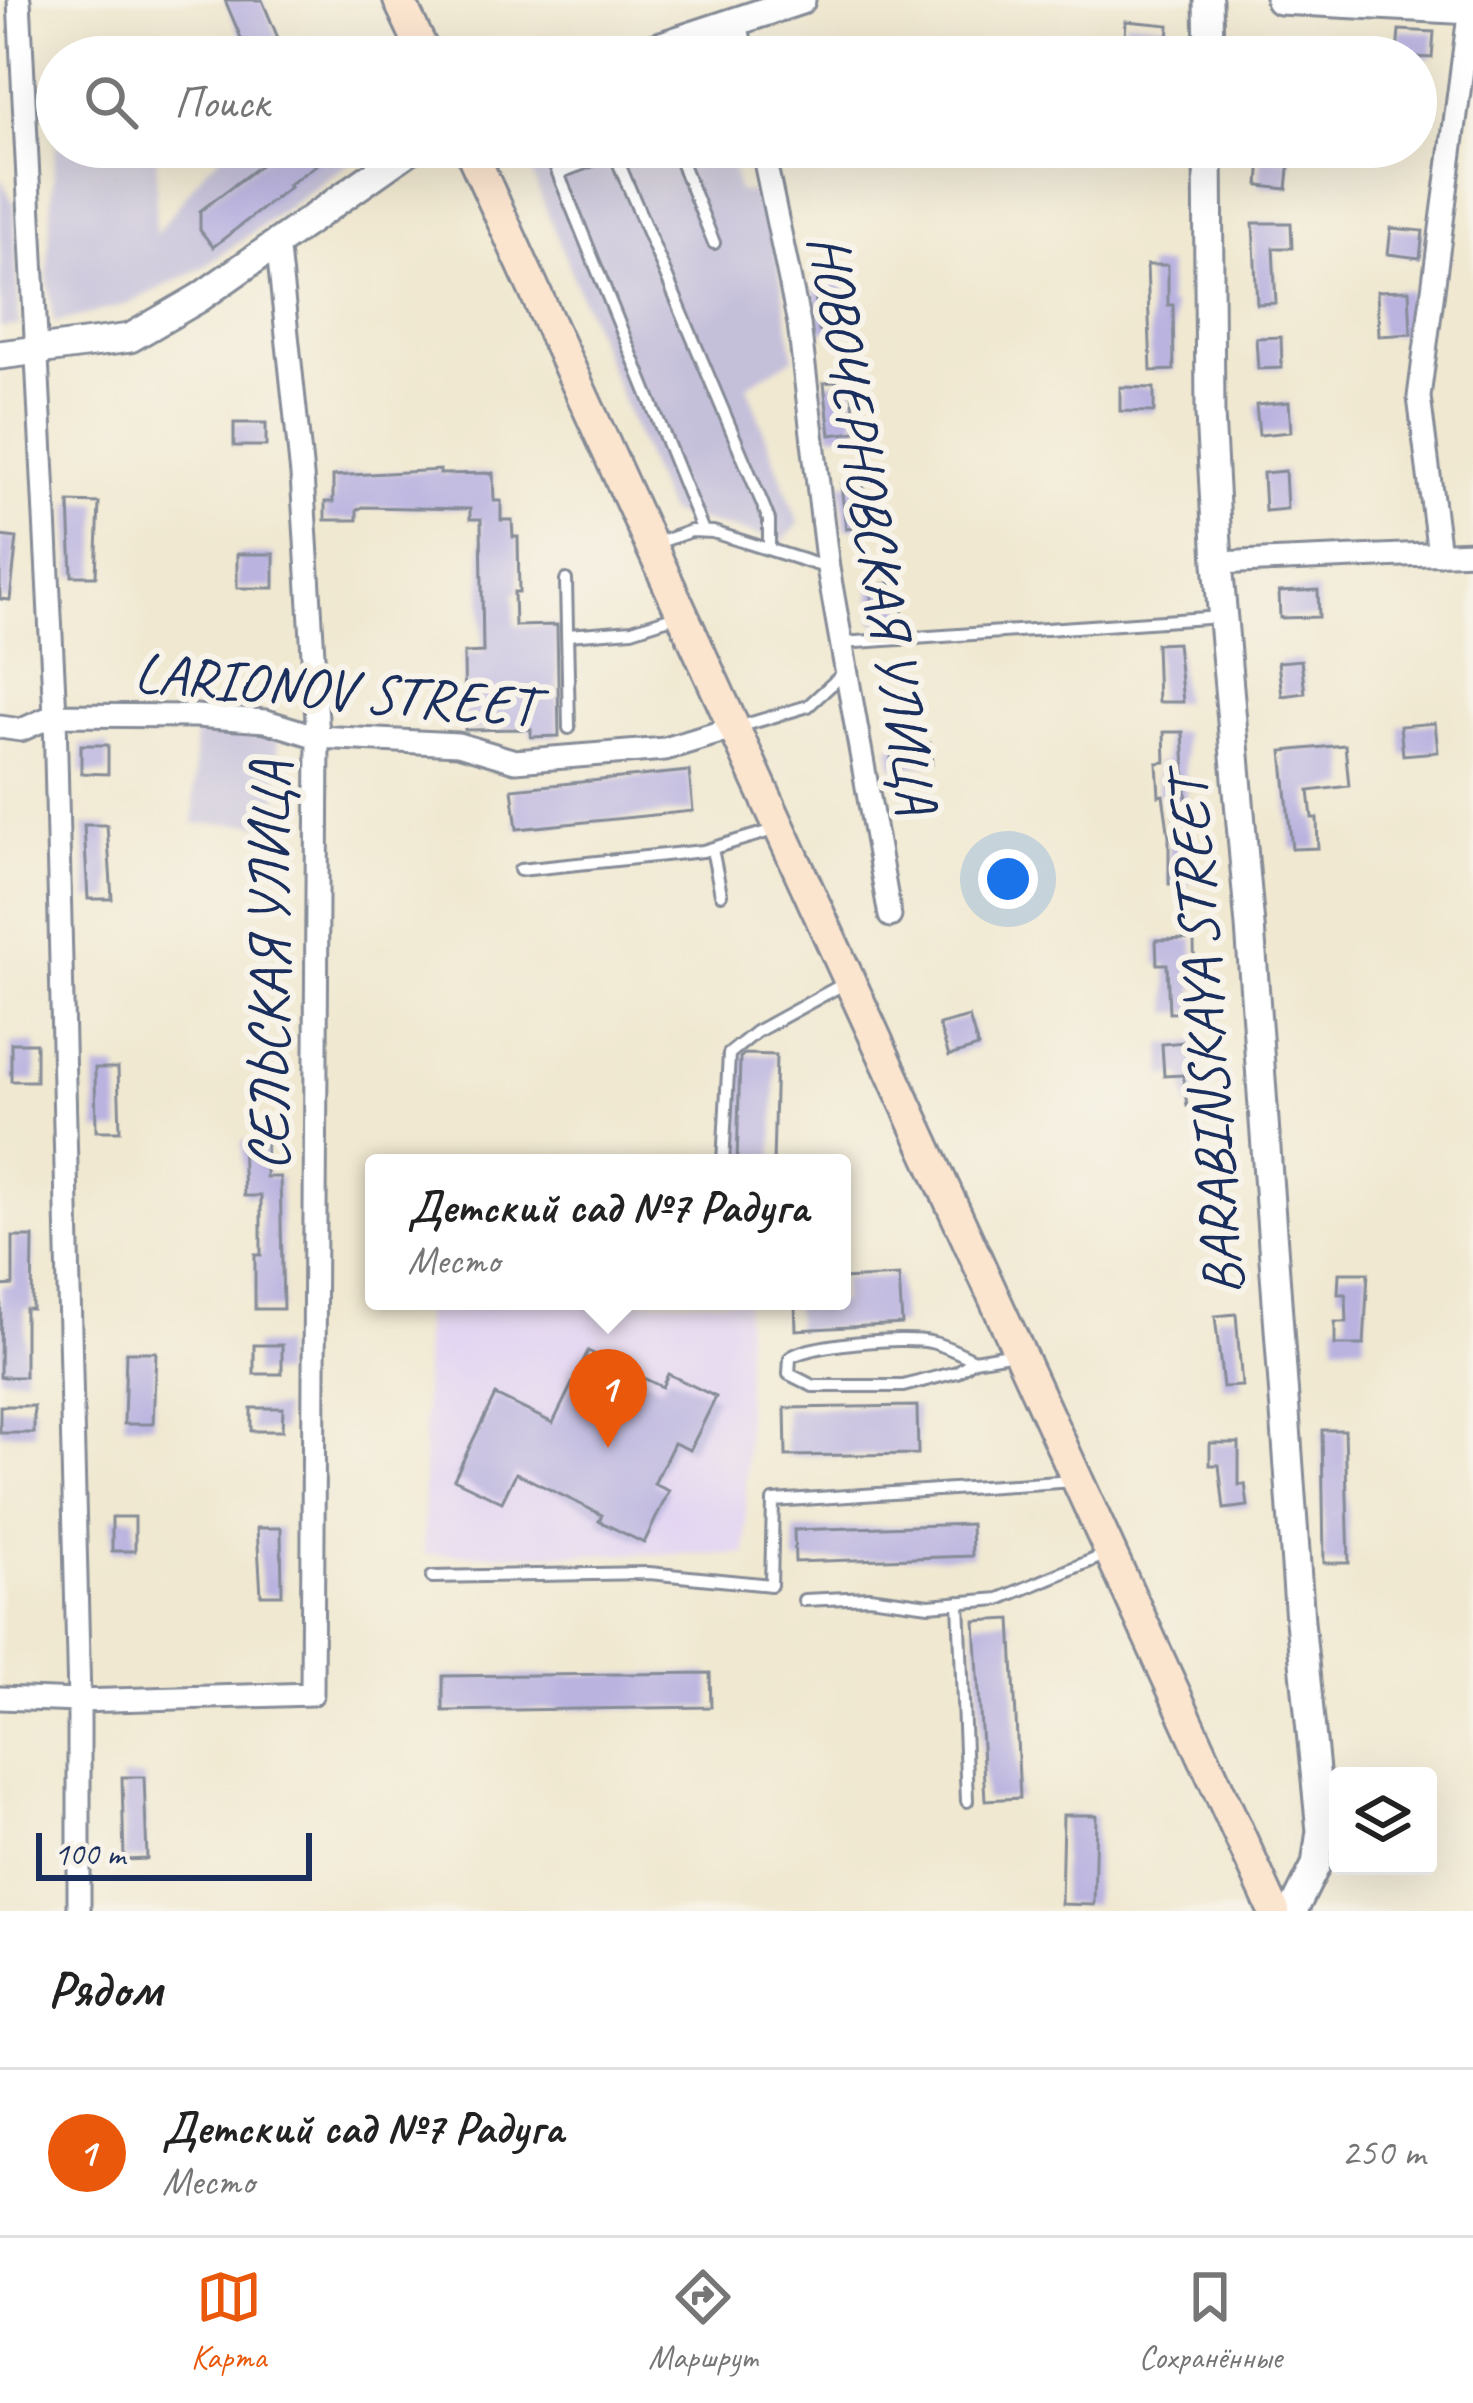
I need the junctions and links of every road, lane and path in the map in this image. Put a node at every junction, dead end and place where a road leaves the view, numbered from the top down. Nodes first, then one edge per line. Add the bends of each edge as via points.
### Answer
1 (19, 0) edge
2 (400, 0) edge
3 (801, 0) edge
4 (1208, 0) edge
5 (1280, 0) edge
6 (1472, 6) edge
7 (736, 21) junction
8 (416, 36) edge
9 (691, 36) edge
10 (739, 36) edge
11 (1209, 36) edge
12 (383, 168) edge
13 (479, 168) edge
14 (556, 168) edge
15 (571, 168) edge
16 (621, 168) edge
17 (684, 168) edge
18 (766, 168) edge
19 (1208, 168) edge
20 (558, 173) junction
21 (277, 241) junction
22 (714, 243) dead end
23 (36, 352) junction
24 (0, 355) edge
25 (704, 531) junction
26 (651, 545) junction
27 (769, 547) junction
28 (1473, 552) edge
29 (1439, 554) junction
30 (1218, 562) junction
31 (828, 568) junction
32 (566, 580) dead end
33 (682, 614) junction
34 (1222, 617) junction
35 (568, 635) junction
36 (842, 643) junction
37 (846, 670) junction
38 (56, 715) junction
39 (0, 727) edge
40 (569, 728) dead end
41 (734, 728) junction
42 (318, 737) junction
43 (780, 828) junction
44 (712, 849) junction
45 (520, 870) dead end
46 (721, 894) dead end
47 (890, 916) dead end
48 (849, 981) junction
49 (723, 1154) edge
50 (1018, 1352) junction
51 (974, 1360) junction
52 (1077, 1481) junction
53 (1110, 1552) junction
54 (432, 1577) dead end
55 (804, 1600) dead end
56 (959, 1602) junction
57 (0, 1698) edge
58 (79, 1701) junction
59 (967, 1801) dead end
60 (79, 1911) edge
61 (1274, 1911) edge
62 (1293, 1911) edge

1 - 23 street
2 - 8 main road
3 - 7 street
4 - 11 street
5 - 6 street
6 - 29 street via 1419,397
7 - 9 street
7 - 10 street
12 - 21 street
13 - 26 main road
14 - 20 lane
15 - 20 lane
16 - 27 lane via 769,520
17 - 22 lane
18 - 31 street, НОВОЧЕРНОВСКАЯ УЛИЦА via 799,324
19 - 30 street, BARABINSKAYA STREET
20 - 25 lane
21 - 23 street via 130,338
21 - 42 street, СЕЛЬСКАЯ УЛИЦА
23 - 24 street
23 - 38 street
25 - 26 lane
25 - 27 lane
26 - 33 main road
27 - 31 lane
28 - 29 street
29 - 30 street
30 - 34 street, BARABINSKAYA STREET
31 - 36 street, НОВОЧЕРНОВСКАЯ УЛИЦА
32 - 35 lane
33 - 35 lane via 632,630
33 - 41 main road
34 - 36 lane
34 - 62 street, BARABINSKAYA STREET via 1321,1831 1316,1864
35 - 40 lane
36 - 37 street, НОВОЧЕРНОВСКАЯ УЛИЦА
37 - 41 lane via 808,706
37 - 47 street, НОВОЧЕРНОВСКАЯ УЛИЦА
38 - 39 street, LARIONOV STREET via 21,730
38 - 42 street, LARIONOV STREET via 266,721
38 - 58 street
41 - 42 street, LARIONOV STREET via 664,749 515,761 458,744
41 - 43 main road
42 - 58 street, СЕЛЬСКАЯ УЛИЦА via 312,1694
43 - 44 lane
43 - 48 main road
44 - 45 lane
44 - 46 lane
48 - 49 lane via 729,1054
48 - 50 main road
50 - 51 lane
50 - 52 main road
51 - 51 lane via 903,1386 813,1386 789,1374 800,1349 832,1346 926,1340
52 - 53 main road
52 - 54 lane via 773,1502 771,1585 649,1573
53 - 56 lane via 999,1599
53 - 61 main road
55 - 56 lane
56 - 59 lane
57 - 58 street
58 - 60 street

